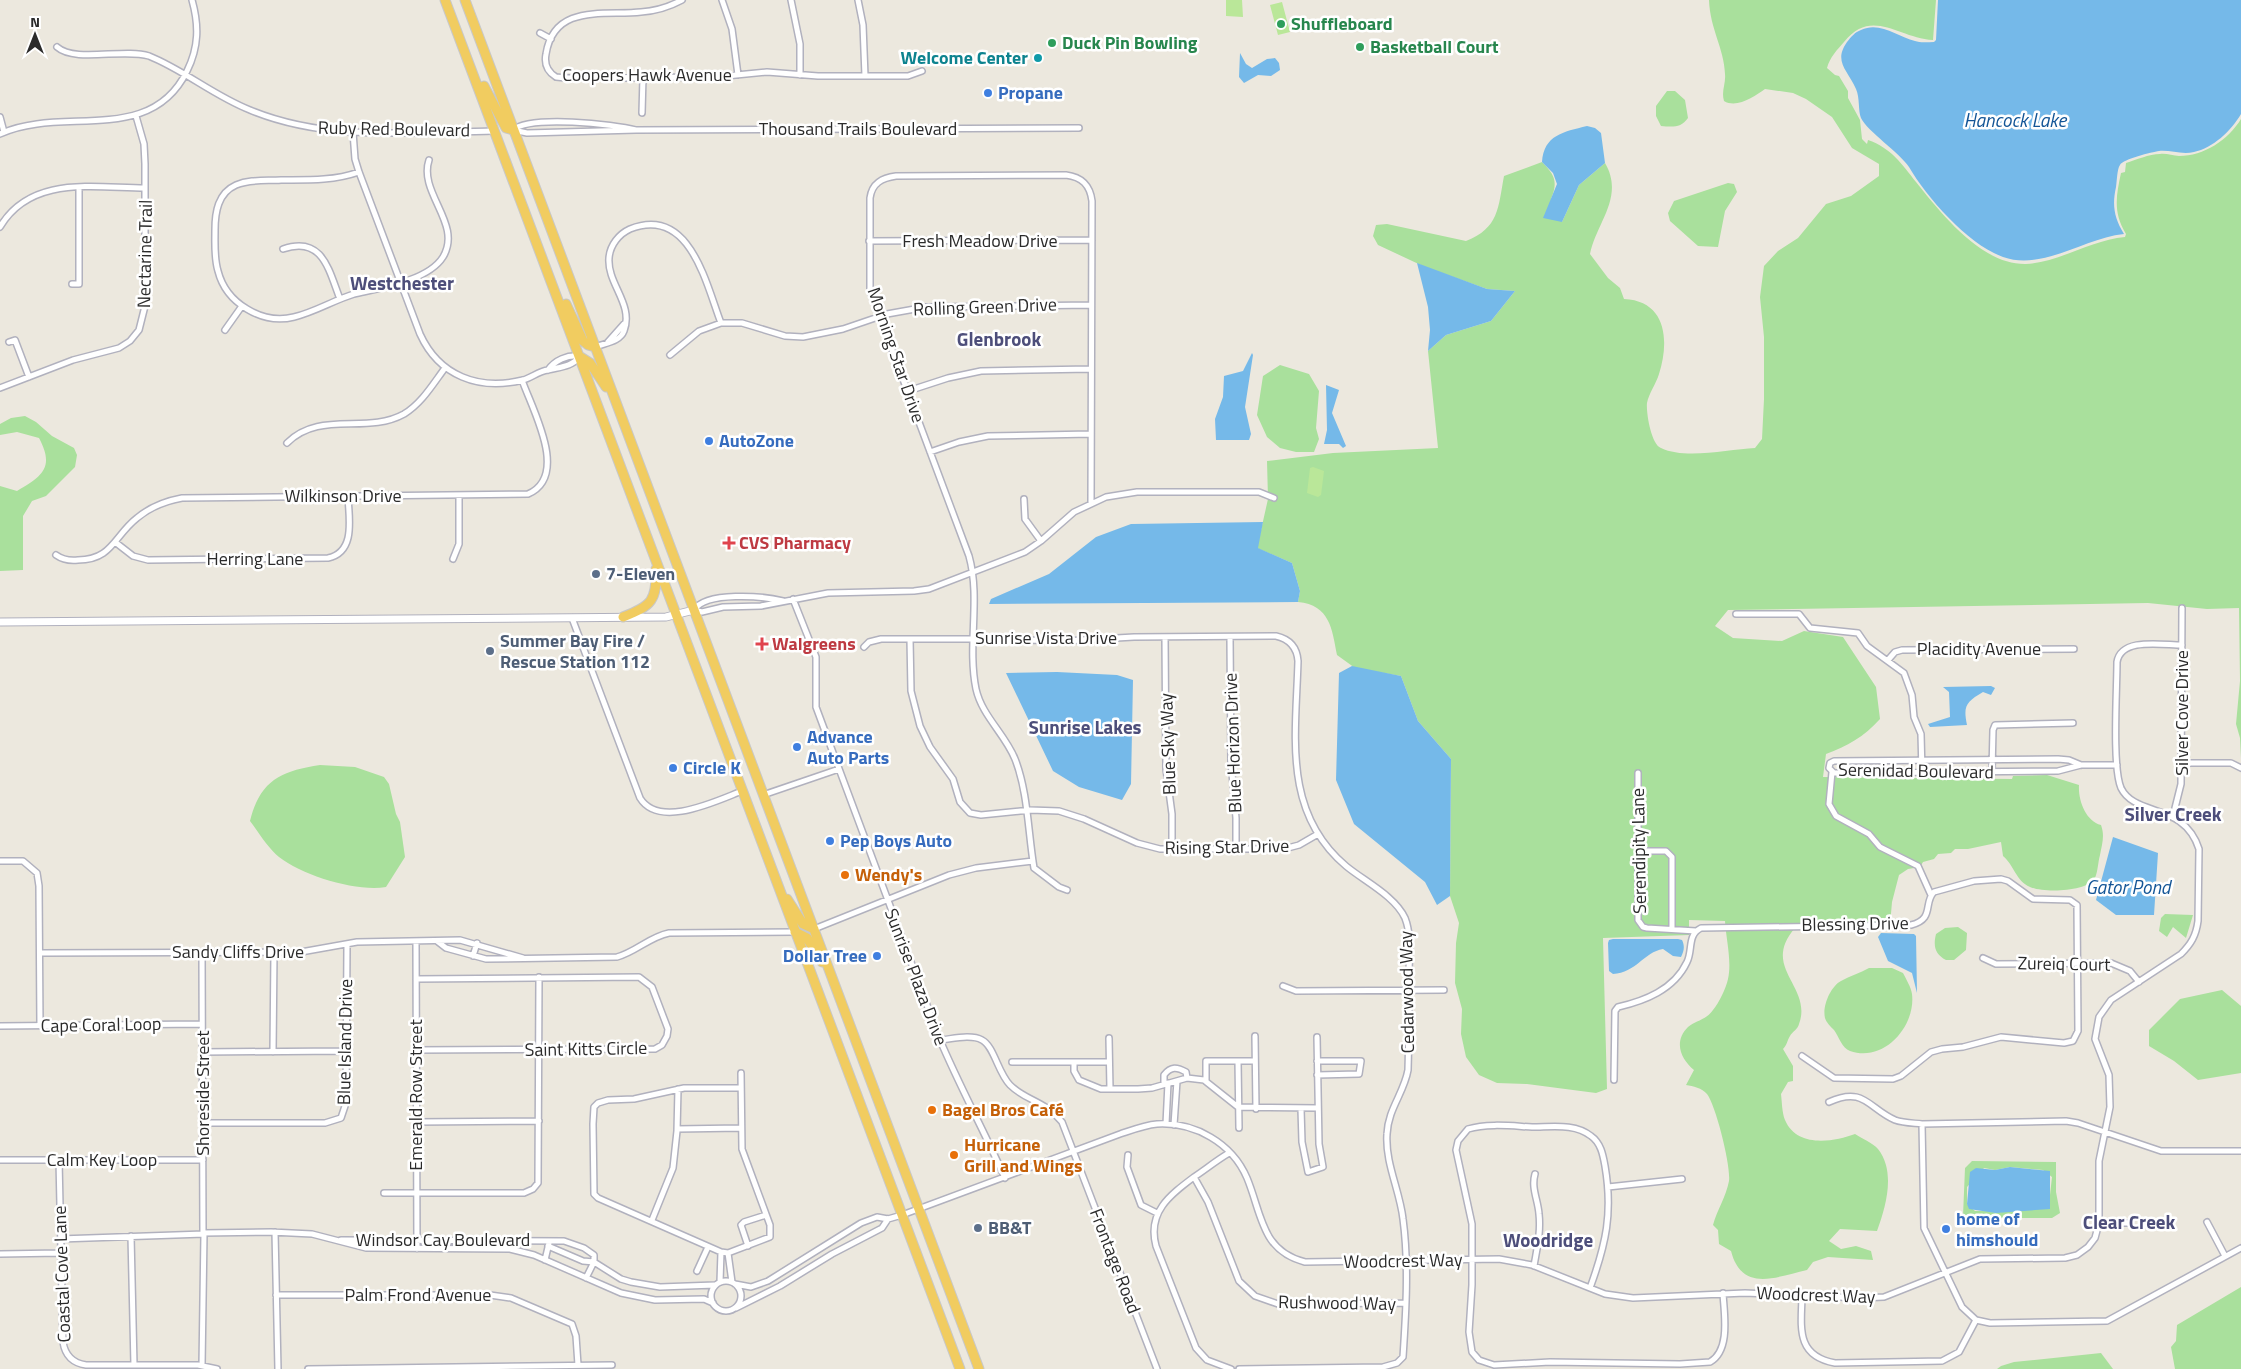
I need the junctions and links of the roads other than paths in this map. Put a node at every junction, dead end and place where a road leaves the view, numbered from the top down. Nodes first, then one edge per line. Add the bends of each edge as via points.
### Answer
1 (192, 0) edge
2 (465, 0) edge
3 (682, 0) edge
4 (722, 0) edge
5 (791, 0) edge
6 (858, 0) edge
7 (446, 3) edge
8 (540, 34) dead end
9 (551, 39) junction
10 (57, 48) dead end
11 (922, 71) dead end
12 (738, 75) junction
13 (800, 75) junction
14 (185, 76) junction
15 (865, 76) junction
16 (643, 77) junction
17 (642, 113) dead end
18 (136, 116) junction
19 (0, 117) edge
20 (560, 123) junction
21 (1079, 128) dead end
22 (513, 130) junction
23 (636, 130) junction
24 (494, 131) junction
25 (353, 132) junction
26 (2, 133) edge
27 (560, 133) junction
28 (429, 160) dead end
29 (359, 172) junction
30 (869, 180) dead end
31 (875, 185) junction
32 (79, 188) junction
33 (145, 188) junction
34 (528, 221) junction
35 (0, 226) edge
36 (1092, 240) junction
37 (869, 241) junction
38 (283, 249) dead end
39 (400, 282) junction
40 (72, 284) dead end
41 (340, 299) junction
42 (1091, 305) junction
43 (242, 306) junction
44 (879, 316) junction
45 (721, 323) junction
46 (225, 330) dead end
47 (10, 342) dead end
48 (595, 347) junction
49 (670, 355) dead end
50 (579, 356) junction
51 (445, 368) junction
52 (1091, 369) junction
53 (29, 377) junction
54 (522, 380) junction
55 (0, 388) edge
56 (908, 392) junction
57 (615, 402) junction
58 (1091, 434) junction
59 (287, 443) dead end
60 (930, 452) junction
61 (458, 496) junction
62 (348, 497) junction
63 (1274, 498) dead end
64 (1024, 500) dead end
65 (1092, 503) junction
66 (1041, 541) junction
67 (115, 542) junction
68 (56, 555) dead end
69 (453, 560) dead end
70 (656, 561) junction
71 (973, 572) junction
72 (793, 599) junction
73 (783, 601) junction
74 (2182, 608) dead end
75 (694, 610) junction
76 (1736, 614) dead end
77 (676, 615) junction
78 (624, 617) junction
79 (572, 618) junction
80 (0, 622) edge
81 (1165, 637) junction
82 (1230, 637) junction
83 (974, 638) junction
84 (910, 639) junction
85 (2182, 645) junction
86 (864, 647) dead end
87 (2074, 649) dead end
88 (1888, 660) junction
89 (2073, 723) dead end
90 (1922, 760) junction
91 (1992, 760) junction
92 (2182, 763) junction
93 (2117, 764) junction
94 (2081, 765) junction
95 (2241, 768) edge
96 (839, 769) junction
97 (1992, 771) junction
98 (1832, 772) junction
99 (1922, 772) junction
100 (1638, 774) dead end
101 (742, 791) junction
102 (764, 795) junction
103 (1025, 810) junction
104 (2173, 816) junction
105 (1318, 834) junction
106 (1172, 850) junction
107 (1236, 850) junction
108 (1638, 851) junction
109 (0, 860) edge
110 (1033, 861) junction
111 (777, 884) junction
112 (1067, 890) dead end
113 (1931, 895) junction
114 (887, 901) junction
115 (1643, 927) joint
116 (1672, 928) junction
117 (814, 929) junction
118 (1696, 931) junction
119 (796, 932) junction
120 (436, 940) junction
121 (416, 941) junction
122 (477, 943) junction
123 (347, 945) junction
124 (40, 953) junction
125 (202, 953) junction
126 (274, 953) junction
127 (473, 956) junction
128 (524, 958) junction
129 (1983, 958) dead end
130 (2078, 963) junction
131 (539, 977) junction
132 (416, 979) junction
133 (833, 979) junction
134 (2138, 982) junction
135 (1283, 986) dead end
136 (1409, 990) junction
137 (1444, 990) dead end
138 (202, 1024) junction
139 (0, 1026) edge
140 (40, 1026) junction
141 (1255, 1036) dead end
142 (1317, 1037) dead end
143 (1109, 1038) dead end
144 (940, 1040) junction
145 (416, 1050) junction
146 (539, 1050) junction
147 (346, 1051) junction
148 (202, 1052) junction
149 (273, 1052) junction
150 (1802, 1056) dead end
151 (1238, 1061) junction
152 (1255, 1061) junction
153 (1317, 1061) junction
154 (1012, 1062) dead end
155 (1074, 1062) junction
156 (1110, 1062) junction
157 (741, 1073) dead end
158 (1317, 1075) junction
159 (1187, 1078) junction
160 (1614, 1080) dead end
161 (1177, 1081) junction
162 (1206, 1081) junction
163 (1166, 1084) junction
164 (741, 1088) junction
165 (678, 1089) junction
166 (1110, 1089) junction
167 (1829, 1102) dead end
168 (1240, 1108) junction
169 (1256, 1108) junction
170 (1301, 1108) junction
171 (1318, 1108) junction
172 (539, 1121) junction
173 (416, 1122) junction
174 (202, 1123) junction
175 (1166, 1124) junction
176 (1922, 1124) junction
177 (1174, 1125) junction
178 (741, 1128) junction
179 (1239, 1128) dead end
180 (677, 1129) junction
181 (2105, 1132) junction
182 (2241, 1151) edge
183 (1074, 1152) junction
184 (1230, 1153) junction
185 (1128, 1155) dead end
186 (0, 1160) edge
187 (59, 1160) junction
188 (203, 1160) junction
189 (1536, 1174) dead end
190 (1194, 1177) junction
191 (1005, 1178) junction
192 (1682, 1179) dead end
193 (1608, 1187) junction
194 (384, 1193) dead end
195 (416, 1193) junction
196 (919, 1209) junction
197 (1157, 1213) junction
198 (766, 1215) junction
199 (902, 1215) junction
200 (888, 1219) junction
201 (652, 1220) junction
202 (2207, 1222) dead end
203 (2099, 1223) junction
204 (2131, 1223) dead end
205 (275, 1232) junction
206 (203, 1233) junction
207 (132, 1236) junction
208 (60, 1238) junction
209 (416, 1239) junction
210 (336, 1240) junction
211 (549, 1243) junction
212 (708, 1246) junction
213 (748, 1246) junction
214 (417, 1248) junction
215 (2241, 1248) edge
216 (721, 1252) junction
217 (60, 1253) junction
218 (728, 1253) junction
219 (0, 1254) edge
220 (2226, 1256) junction
221 (808, 1257) junction
222 (1472, 1259) junction
223 (545, 1260) junction
224 (1405, 1261) junction
225 (594, 1262) junction
226 (813, 1266) junction
227 (1534, 1266) junction
228 (697, 1271) dead end
229 (1945, 1272) junction
230 (586, 1278) junction
231 (734, 1283) junction
232 (718, 1284) junction
233 (1590, 1288) junction
234 (1723, 1294) junction
235 (276, 1295) junction
236 (1802, 1297) junction
237 (713, 1303) junction
238 (1405, 1303) junction
239 (736, 1308) junction
240 (1976, 1320) junction
241 (953, 1350) junction
242 (612, 1364) dead end
243 (134, 1365) junction
244 (578, 1365) junction
245 (202, 1366) junction
246 (217, 1369) edge
247 (278, 1369) edge
248 (308, 1369) edge
249 (960, 1369) edge
250 (965, 1369) edge
251 (979, 1369) edge
252 (1157, 1369) edge
253 (1231, 1369) edge
254 (1239, 1369) edge

1 - 14 street via 196,46
2 - 22 highway
3 - 9 street via 648,12 579,16 562,25
4 - 12 street via 732,29
5 - 13 street via 800,44
6 - 15 street via 863,25
7 - 22 highway via 456,14 486,93 501,122
7 - 24 highway
8 - 9 street
9 - 16 street, Coopers Hawk Avenue via 545,62 556,77
10 - 14 street, Ruby Red Boulevard via 72,54 144,54
11 - 15 street, Coopers Hawk Avenue via 908,76
12 - 13 street, Coopers Hawk Avenue via 767,72
12 - 16 street, Coopers Hawk Avenue
13 - 15 street, Coopers Hawk Avenue
14 - 18 street via 165,99
14 - 25 street, Ruby Red Boulevard via 266,117 300,126
16 - 17 street
18 - 26 street via 39,123
18 - 33 street, Nectarine Trail via 144,150
19 - 26 street
20 - 22 street, Thousand Trails Boulevard via 525,123
20 - 23 street, Thousand Trails Boulevard via 606,123
20 - 27 street
21 - 23 street, Thousand Trails Boulevard
22 - 27 street, Thousand Trails Boulevard
22 - 48 highway
23 - 27 street, Thousand Trails Boulevard
24 - 25 street, Ruby Red Boulevard
24 - 34 highway
25 - 29 street
28 - 39 street via 428,180 448,232 448,245 442,258 427,272
29 - 39 street
29 - 43 street via 326,180 254,181 235,185 226,191 215,216 216,262 225,288
30 - 31 street
31 - 36 street via 884,178 896,176 1066,175 1086,179 1091,196
31 - 37 street, Morning Star Drive via 870,198
32 - 33 street
32 - 35 street via 34,194 13,208
32 - 40 street via 79,284
33 - 53 street, Nectarine Trail via 145,306 138,330 119,348 73,360
34 - 48 highway via 539,233 571,316 586,343
34 - 50 highway
36 - 37 street, Fresh Meadow Drive
36 - 42 street
37 - 44 street, Morning Star Drive via 870,291
38 - 41 street via 300,246 318,252
39 - 41 street
39 - 51 street via 424,343
41 - 43 street via 288,318 262,316
42 - 44 street, Rolling Green Drive via 934,306
42 - 52 street
43 - 46 street
44 - 45 street, Rolling Green Drive via 822,334 788,337 746,324
44 - 56 street, Morning Star Drive
45 - 48 street via 689,245 674,232 650,226 634,228 614,242 609,254 610,273 625,307 624,331 620,337
45 - 49 street via 699,331
47 - 53 street via 15,340
48 - 57 highway
50 - 54 street via 571,364
50 - 57 highway via 590,363
50 - 70 highway
51 - 54 street via 478,383
51 - 59 street via 420,401 399,416 375,423 319,425 303,431
52 - 56 street via 981,371
52 - 58 street
53 - 55 street, Nectarine Trail
54 - 61 street, Wilkinson Drive via 547,451 548,466 544,480 536,490 525,494
56 - 60 street, Morning Star Drive
57 - 75 highway
58 - 60 street via 988,436
58 - 65 street
60 - 71 street, Morning Star Drive
61 - 62 street, Wilkinson Drive
61 - 69 street via 459,544
62 - 67 street, Wilkinson Drive via 176,499 142,513
62 - 67 street, Herring Lane via 348,542 341,553 328,558 144,560
63 - 65 street via 1259,492 1137,492
64 - 66 street via 1025,519
65 - 66 street via 1066,518
66 - 71 street via 1019,554
67 - 68 street, Wilkinson Drive via 93,560 66,560
70 - 77 highway
70 - 78 highway via 656,584 651,601
71 - 72 street via 919,591 828,593
71 - 83 street, Morning Star Drive
72 - 73 street
72 - 96 street, Sunrise Plaza Drive via 816,657 814,701
73 - 75 street via 702,612
73 - 75 street via 761,597 723,598 703,602
74 - 85 street, Silver Cove Drive
75 - 77 main road
75 - 102 highway
76 - 88 street via 1799,614 1810,628 1858,633 1867,646
77 - 78 main road
77 - 101 highway
78 - 79 main road
79 - 80 main road
79 - 101 street via 640,798 647,808 662,812 692,809
81 - 82 street, Sunrise Vista Drive
81 - 83 street, Sunrise Vista Drive via 1065,642
81 - 106 street, Blue Sky Way via 1166,768 1172,814
82 - 105 street, Cedarwood Way via 1279,637 1296,650 1296,774 1303,803
82 - 107 street, Blue Horizon Drive via 1231,762
83 - 84 street, Sunrise Vista Drive
83 - 103 street, Morning Star Drive via 978,696 1014,758 1021,779
84 - 86 street, Sunrise Vista Drive via 877,640
84 - 103 street, Rising Star Drive via 910,684 917,718 930,747 953,779 962,806 970,813 981,815
85 - 92 street, Silver Cove Drive
85 - 93 street, Woodcrest Way via 2131,646 2120,654 2117,662
87 - 88 street, Placidity Avenue via 1902,650
88 - 90 street via 1904,673 1912,695 1914,717 1921,734
89 - 91 street via 1995,725
90 - 91 street, Serenidad Boulevard
90 - 98 street, Serenidad Boulevard via 1834,761 1829,766
90 - 99 street
91 - 94 street, Serenidad Boulevard via 2058,759
91 - 97 street
92 - 95 street via 2231,763
92 - 104 street, Silver Cove Drive via 2180,794
93 - 94 street, Serenidad Boulevard
93 - 104 street, Woodcrest Way via 2119,782 2125,794 2134,801
94 - 97 street, Serenidad Boulevard via 2068,770
96 - 102 street
96 - 114 street, Sunrise Plaza Drive
97 - 99 street, Serenidad Boulevard
98 - 99 street, Serenidad Boulevard
98 - 113 street via 1829,804 1836,816 1868,834 1880,847 1918,866
100 - 108 street, Serendipity Lane
101 - 111 highway
102 - 117 highway
103 - 106 street, Rising Star Drive via 1071,814 1137,843
103 - 110 street, Morning Star Drive
104 - 134 street, Woodcrest Way via 2188,828 2199,849 2196,933 2181,954
105 - 107 street, Rising Star Drive via 1284,849
105 - 136 street, Cedarwood Way via 1336,856 1403,915 1409,938
106 - 107 street, Rising Star Drive
108 - 115 street, Serendipity Lane via 1638,920
108 - 116 street via 1666,851 1672,857
109 - 124 street via 23,861 36,873
110 - 112 street via 1034,868
110 - 114 street via 962,871
111 - 117 highway via 803,924
111 - 119 highway
113 - 118 street, Blessing Drive via 1926,915 1920,922 1911,924 1706,927
113 - 130 street via 1959,884 2001,879 2036,900 2072,901 2078,910
114 - 117 street
114 - 144 street, Sunrise Plaza Drive
115 - 116 street, Blessing Drive
116 - 118 street, Blessing Drive
117 - 133 highway
118 - 160 street via 1692,935 1687,962 1677,976 1649,998 1614,1011
119 - 128 street, Sandy Cliffs Drive via 669,932 617,957
119 - 133 highway via 807,938
119 - 199 highway
120 - 121 street, Sandy Cliffs Drive
120 - 122 street, Sandy Cliffs Drive
120 - 127 street, Sandy Cliffs Drive via 446,948
121 - 123 street, Sandy Cliffs Drive
121 - 132 street, Emerald Row Street
122 - 127 street
122 - 128 street, Sandy Cliffs Drive
123 - 126 street, Sandy Cliffs Drive via 313,952
123 - 147 street, Blue Island Drive
124 - 125 street, Sandy Cliffs Drive
124 - 140 street
125 - 126 street, Sandy Cliffs Drive
125 - 138 street, Shoreside Street
126 - 149 street
127 - 128 street, Sandy Cliffs Drive
129 - 130 street, Zureiq Court via 1996,964
130 - 134 street, Zureiq Court via 2116,964 2130,971
130 - 150 street via 2078,1031 2071,1042 2001,1037 1961,1048 1942,1048 1931,1052 1893,1079 1834,1078
131 - 132 street, Saint Kitts Circle
131 - 146 street
131 - 146 street, Saint Kitts Circle via 639,977 652,987 668,1029 662,1044 655,1049
132 - 145 street, Emerald Row Street
133 - 196 highway
134 - 181 street, Woodcrest Way via 2111,1000 2096,1027 2096,1046 2110,1082 2110,1114
135 - 136 street via 1296,991
136 - 137 street
136 - 224 street, Cedarwood Way via 1408,1070 1404,1086 1393,1105 1386,1136 1403,1219
138 - 140 street, Cape Coral Loop
138 - 148 street, Shoreside Street
139 - 140 street, Cape Coral Loop
141 - 152 street
142 - 153 street
143 - 156 street
144 - 183 street, Frontage Road via 976,1037 988,1044 1009,1084 1052,1110 1062,1122
144 - 191 street, Sunrise Plaza Drive
145 - 146 street, Saint Kitts Circle
145 - 173 street, Emerald Row Street
146 - 172 street
147 - 149 street
147 - 174 street, Blue Island Drive via 345,1111 337,1120 325,1123
148 - 149 street
148 - 174 street, Shoreside Street
151 - 152 street
151 - 162 street via 1206,1061
151 - 168 street
152 - 169 street
153 - 158 street
153 - 158 street via 1361,1061 1359,1074
154 - 155 street
155 - 156 street
155 - 166 street via 1079,1080 1088,1086
156 - 166 street
157 - 164 street
158 - 171 street
159 - 161 street
159 - 162 street
159 - 163 street via 1186,1072 1170,1068 1164,1075
161 - 163 street
161 - 177 street
162 - 168 street
163 - 166 street via 1145,1089
163 - 175 street
164 - 165 street
164 - 178 street
165 - 180 street
165 - 201 street via 634,1099 602,1101 594,1107 594,1194
167 - 176 street via 1845,1097 1864,1099 1893,1119
168 - 169 street
168 - 179 street
169 - 170 street
170 - 171 street
170 - 171 street via 1302,1142 1308,1172 1323,1167
172 - 173 street
172 - 195 street via 539,1176 533,1189 524,1193
173 - 195 street, Emerald Row Street
174 - 188 street, Shoreside Street
175 - 177 street, Woodcrest Way
175 - 183 street, Woodcrest Way via 1133,1130
176 - 181 street via 2066,1121
176 - 229 street via 1922,1222
177 - 184 street, Woodcrest Way via 1203,1132
178 - 180 street
178 - 198 street via 742,1149
180 - 201 street via 673,1168
181 - 182 street via 2167,1152
181 - 203 street, Woodcrest Way via 2099,1161
183 - 191 street, Woodcrest Way
183 - 252 street, Frontage Road
184 - 190 street
184 - 224 street, Woodcrest Way via 1247,1178 1268,1236 1282,1252 1295,1259 1312,1262
185 - 197 street via 1127,1167 1141,1205
186 - 187 street, Calm Key Loop
187 - 188 street, Calm Key Loop
187 - 208 street, Coastal Cove Lane
188 - 206 street, Shoreside Street
189 - 227 street via 1534,1186 1540,1227
190 - 197 street via 1163,1202
190 - 238 street, Rushwood Way via 1208,1202 1239,1281 1255,1296 1278,1304
191 - 196 street, Woodcrest Way
192 - 193 street
193 - 222 street via 1599,1144 1591,1135 1577,1128 1496,1126 1468,1129 1458,1141 1456,1150 1470,1209
193 - 233 street via 1607,1235
194 - 195 street
195 - 209 street, Emerald Row Street
196 - 199 street, Woodcrest Way
196 - 251 highway
197 - 253 street via 1155,1242 1193,1342 1208,1360
198 - 213 street via 770,1237
198 - 213 street via 741,1226
199 - 200 street, Windsor Cay Boulevard
199 - 241 highway
200 - 221 street, Windsor Cay Boulevard via 877,1217 861,1224
200 - 226 street, Windsor Cay Boulevard via 882,1228
201 - 212 street
202 - 220 street
203 - 204 street
203 - 229 street, Woodcrest Way via 2093,1242 2077,1255 2065,1258 1980,1258
205 - 206 street, Windsor Cay Boulevard
205 - 210 street, Windsor Cay Boulevard via 312,1234
205 - 235 street
206 - 207 street, Windsor Cay Boulevard
206 - 245 street, Shoreside Street
207 - 208 street, Windsor Cay Boulevard
207 - 243 street
208 - 217 street, Coastal Cove Lane
209 - 210 street, Windsor Cay Boulevard
209 - 211 street, Windsor Cay Boulevard
209 - 214 street, Emerald Row Street
210 - 214 street, Windsor Cay Boulevard via 366,1248
211 - 223 street, Windsor Cay Boulevard
211 - 225 street, Windsor Cay Boulevard via 584,1261
211 - 225 street, Windsor Cay Boulevard via 564,1241 584,1248 594,1255
212 - 216 street
212 - 228 street
213 - 218 street
214 - 223 street, Windsor Cay Boulevard via 510,1249
215 - 220 street
216 - 218 street
216 - 232 street
217 - 219 street
217 - 243 street, Coastal Cove Lane via 63,1342 67,1355 82,1365
218 - 231 street
220 - 240 street via 2107,1321 1990,1323
221 - 226 street
221 - 231 street, Windsor Cay Boulevard via 759,1285 751,1287
222 - 224 street, Woodcrest Way
222 - 227 street, Woodcrest Way via 1505,1260
222 - 234 street via 1470,1340 1475,1357 1486,1364 1710,1362 1719,1354 1723,1340
223 - 230 street, Windsor Cay Boulevard
224 - 238 street, Cedarwood Way
225 - 230 street
225 - 232 street, Windsor Cay Boulevard via 621,1280 641,1285
226 - 239 street, Windsor Cay Boulevard
227 - 233 street, Woodcrest Way
229 - 236 street, Woodcrest Way via 1884,1297
229 - 240 street via 1962,1307
230 - 237 street, Windsor Cay Boulevard via 641,1298 704,1299
231 - 232 street, Windsor Cay Boulevard
231 - 239 street via 741,1296
232 - 237 street via 711,1294
233 - 234 street, Woodcrest Way via 1633,1298
234 - 236 street, Woodcrest Way
235 - 244 street, Palm Frond Avenue via 506,1297 572,1324
235 - 247 street
236 - 240 street via 1803,1341 1814,1356 1835,1363 1942,1362 1959,1352
237 - 239 street, Windsor Cay Boulevard via 721,1310
238 - 254 street, Cedarwood Way via 1403,1356 1394,1365
241 - 249 highway
241 - 250 highway
242 - 244 street
243 - 245 street, Coastal Cove Lane
244 - 248 street
245 - 246 street, Coastal Cove Lane

